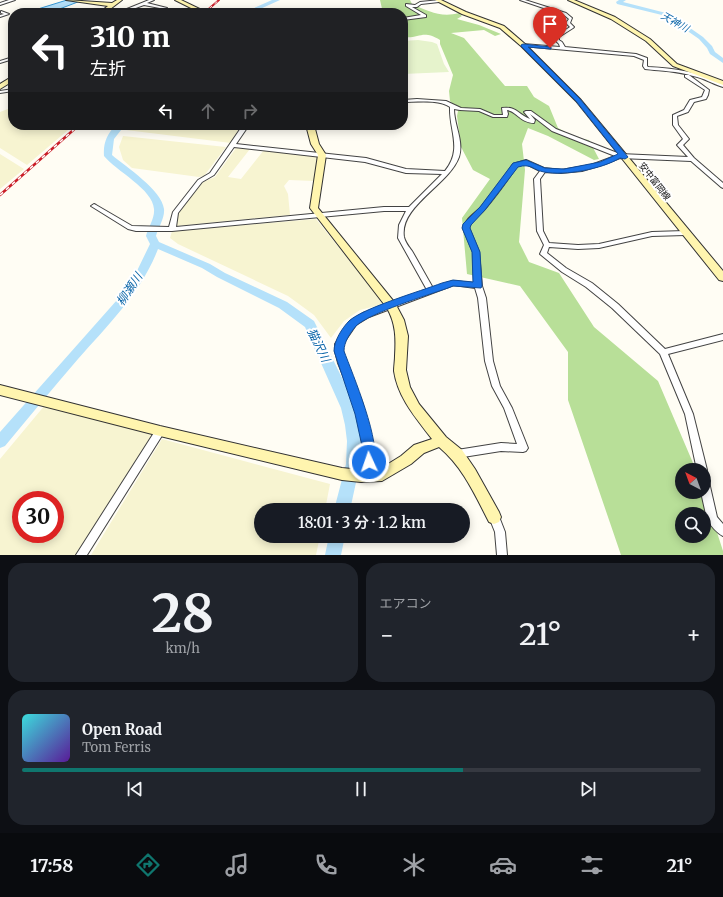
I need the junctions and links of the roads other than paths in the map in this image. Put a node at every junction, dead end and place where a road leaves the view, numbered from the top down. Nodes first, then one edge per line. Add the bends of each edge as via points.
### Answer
1 (13, 0) edge
2 (68, 0) edge
3 (120, 0) edge
4 (152, 0) edge
5 (177, 0) edge
6 (522, 0) edge
7 (570, 0) edge
8 (423, 1) edge
9 (438, 1) edge
10 (0, 4) edge
11 (145, 4) junction
12 (114, 5) junction
13 (110, 8) edge
14 (133, 8) edge
15 (165, 8) dead end
16 (194, 8) edge
17 (408, 19) edge
18 (523, 45) junction
19 (563, 49) junction
20 (680, 72) junction
21 (723, 84) edge
22 (408, 100) edge
23 (452, 106) junction
24 (243, 130) edge
25 (311, 130) edge
26 (233, 145) junction
27 (322, 155) junction
28 (622, 156) junction
29 (692, 159) junction
30 (544, 170) junction
31 (447, 173) junction
32 (723, 186) edge
33 (94, 206) dead end
34 (409, 209) junction
35 (318, 215) junction
36 (169, 228) junction
37 (686, 234) junction
38 (547, 245) junction
39 (723, 278) edge
40 (478, 286) junction
41 (431, 291) junction
42 (391, 306) junction
43 (723, 337) edge
44 (663, 352) junction
45 (0, 390) edge
46 (160, 431) junction
47 (441, 442) junction
48 (457, 454) junction
49 (700, 463) edge
50 (358, 476) junction
51 (708, 499) edge
52 (494, 517) joint
53 (723, 530) edge
54 (81, 555) edge
55 (502, 555) edge

1 - 10 street
2 - 12 street
3 - 12 street
4 - 11 street
5 - 16 street
6 - 19 street via 565,14 571,19 568,23 572,27 557,37
7 - 21 street via 613,18 648,40 675,65
8 - 9 street
8 - 17 street via 416,6 407,6 424,17
9 - 18 street, 安中富岡線 via 502,27
11 - 14 street
11 - 15 street
12 - 13 street
18 - 19 street
18 - 28 street, 安中富岡線 via 578,100
19 - 20 street via 635,55 646,60 647,68 668,68
20 - 21 street
20 - 29 street via 707,90 704,98 692,101 686,112 675,115 674,118 676,126 686,139 680,145
22 - 23 street via 446,102
23 - 28 street via 480,110 498,117 506,114 504,109 510,109 532,122 526,112 531,112 554,130
23 - 31 street via 451,117 454,121 458,147 453,165
24 - 26 street
25 - 27 street via 315,144
26 - 27 street
26 - 36 street via 212,174 200,181 175,213
27 - 31 street via 366,160 396,169
27 - 35 street via 314,208
28 - 29 street
28 - 30 street via 593,166 564,171
28 - 37 street, 安中富岡線
29 - 32 street
30 - 38 street via 537,179 540,231
30 - 40 street via 526,162 515,165 482,209 467,224 466,228 476,252
31 - 34 street
33 - 36 street via 130,228
34 - 35 street
34 - 41 street via 400,231 401,238
35 - 36 street
35 - 42 street
37 - 38 street via 652,234 599,246
37 - 39 street, 安中富岡線
38 - 44 street via 543,254 615,306
40 - 41 street via 453,283
40 - 48 street via 482,298 489,361 496,386 508,408 523,448 501,447
41 - 42 street
42 - 47 street via 402,336 400,370 404,388
42 - 50 street via 359,319 339,344 342,362 358,402 368,446 369,462
43 - 44 street
44 - 49 street via 689,414
45 - 46 street
46 - 50 street
46 - 54 street
47 - 48 street
47 - 50 street via 419,448 406,460 382,475
48 - 52 street via 470,472
51 - 53 street via 712,519
52 - 55 street via 500,532

